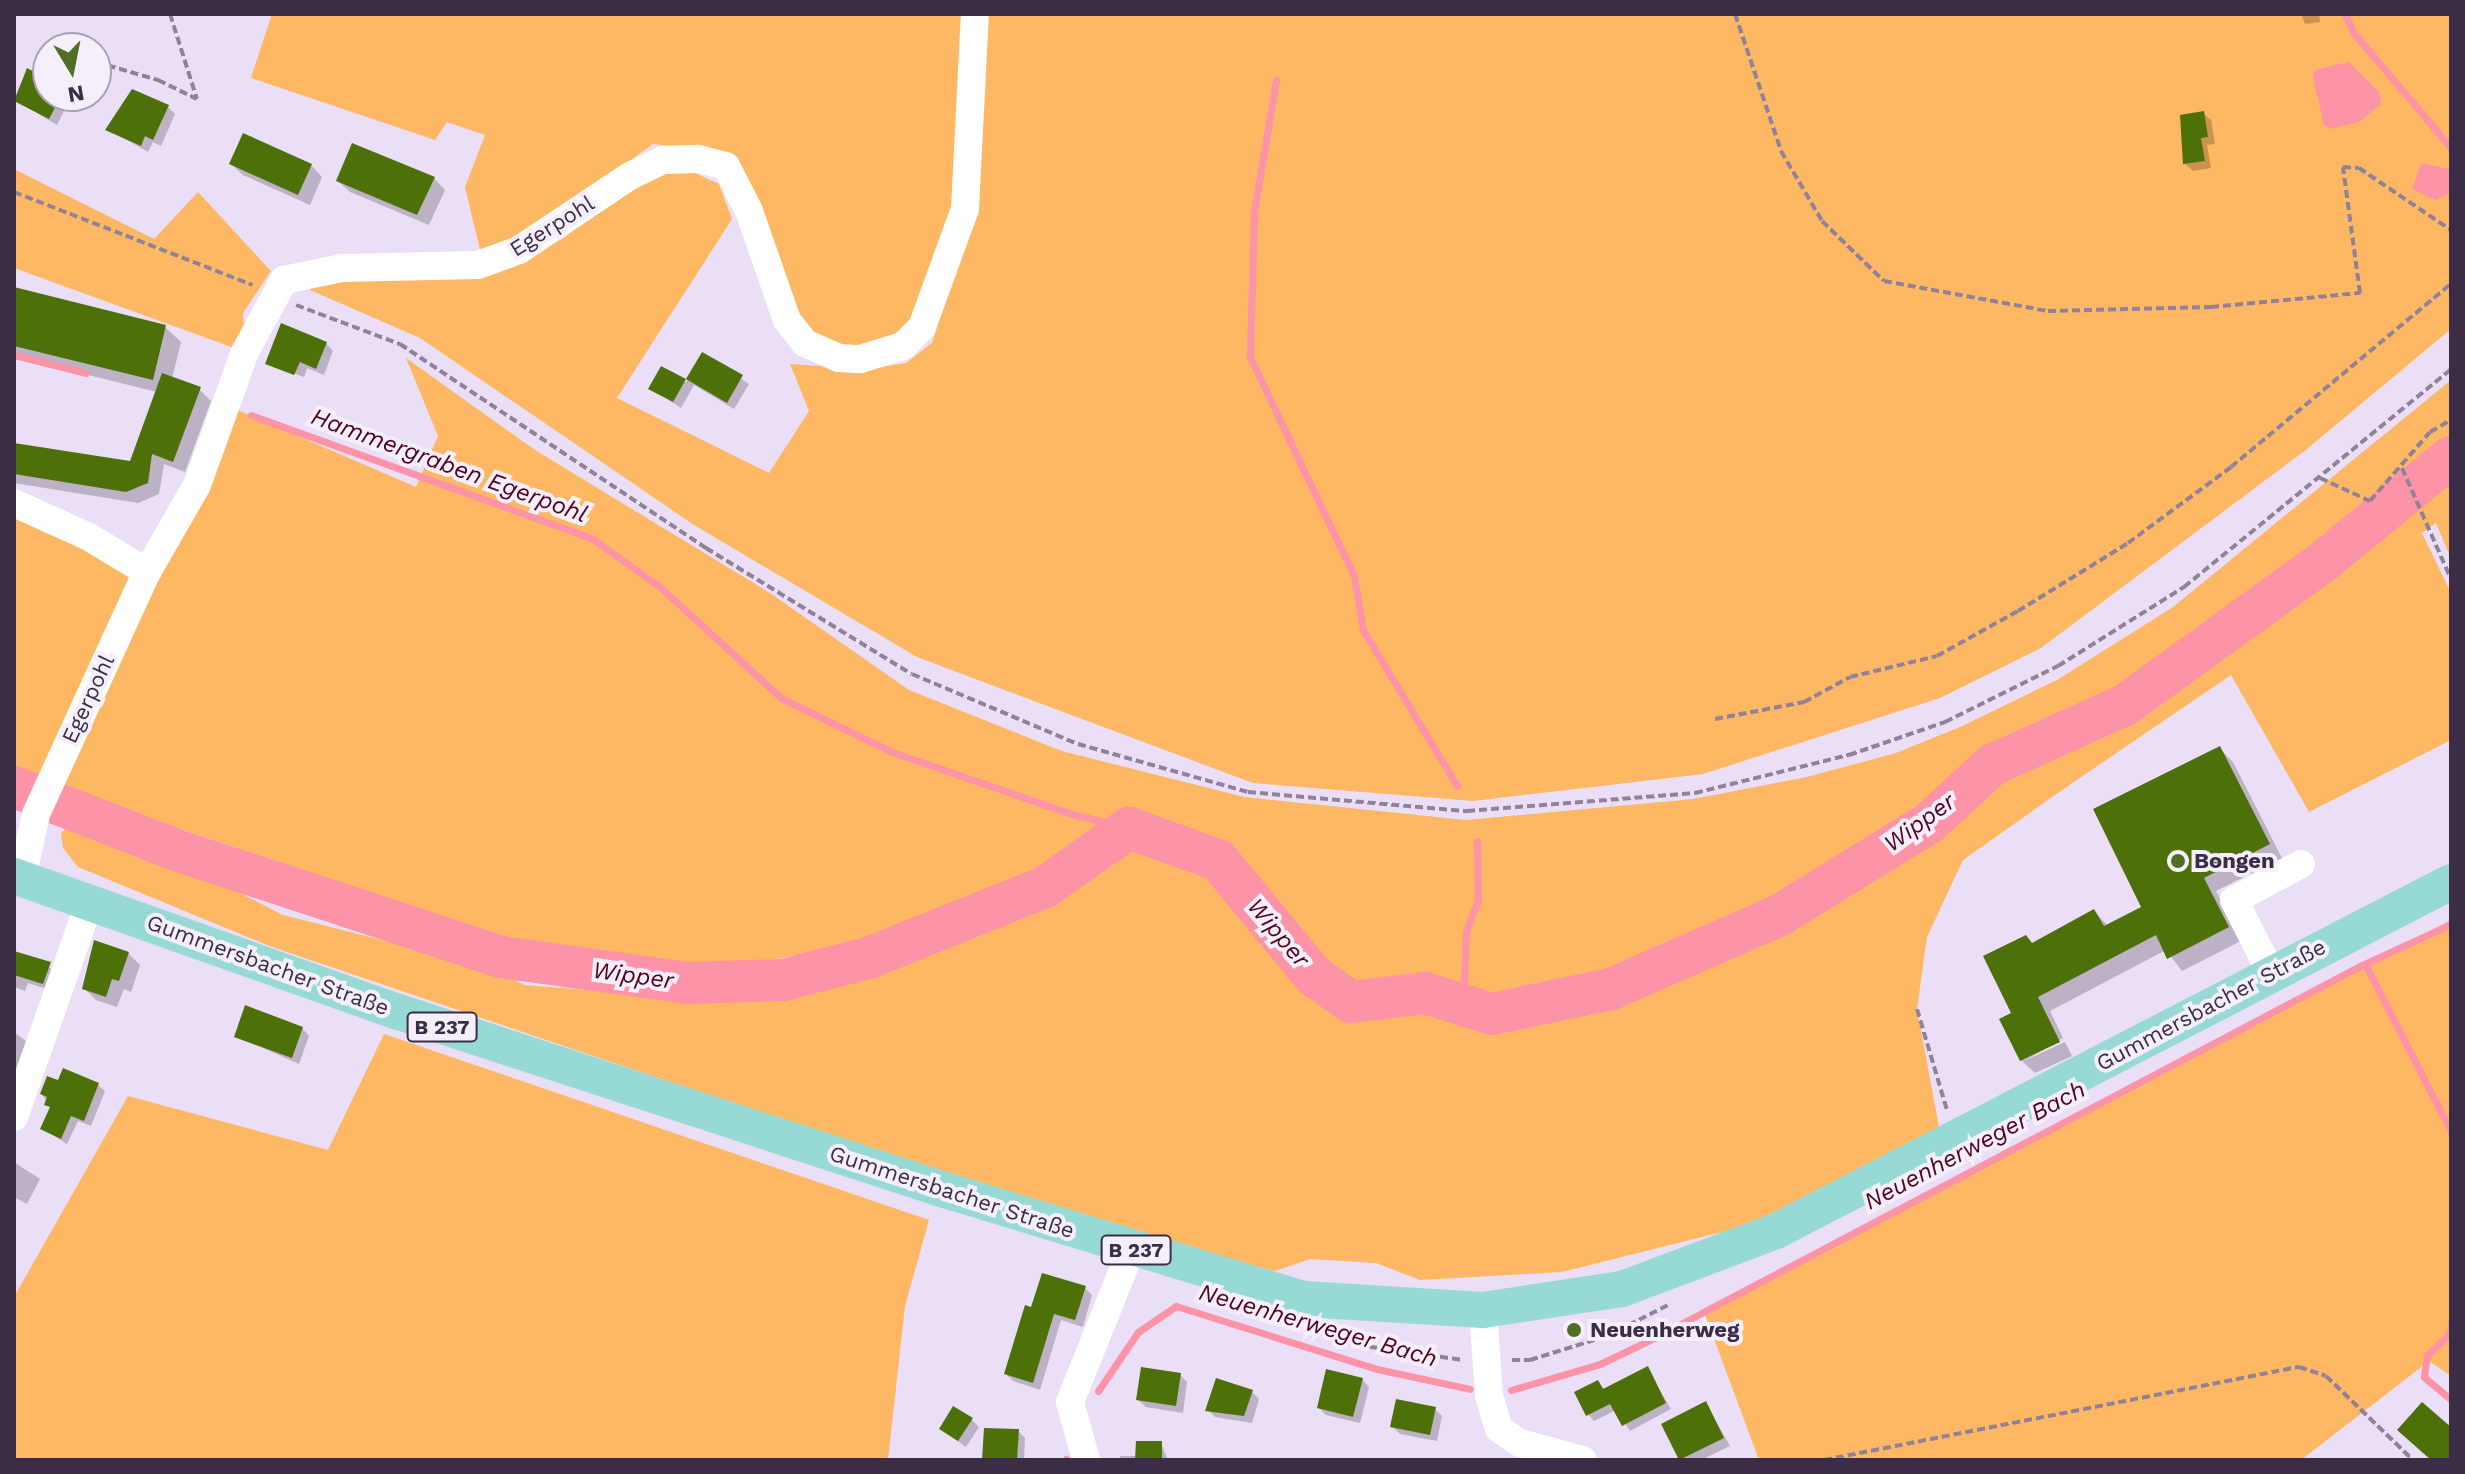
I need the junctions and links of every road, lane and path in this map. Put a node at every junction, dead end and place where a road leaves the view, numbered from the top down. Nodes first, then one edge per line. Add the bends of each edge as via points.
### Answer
1 (170, 14) edge
2 (975, 14) edge
3 (1735, 14) edge
4 (112, 67) edge
5 (14, 192) edge
6 (2451, 230) edge
7 (2451, 284) edge
8 (273, 297) junction
9 (2451, 369) edge
10 (2451, 420) edge
11 (2402, 467) junction
12 (2320, 478) junction
13 (14, 503) edge
14 (147, 572) junction
15 (2451, 579) edge
16 (1715, 719) dead end
17 (2301, 864) dead end
18 (18, 878) edge
19 (2451, 882) edge
20 (90, 901) junction
21 (2271, 973) junction
22 (1917, 1009) dead end
23 (14, 1117) edge
24 (1957, 1138) junction
25 (1132, 1248) junction
26 (1678, 1301) dead end
27 (1483, 1310) junction
28 (1301, 1327) dead end
29 (1486, 1360) junction
30 (1086, 1460) edge
31 (1583, 1460) edge
32 (1824, 1460) edge
33 (2413, 1460) edge

1 - 4 path via 197,99
2 - 8 street, Egerpohl via 965,209 922,327 903,346 860,359 838,358 805,343 787,320 749,211 726,166 699,159 663,160 519,250 478,265 317,272 284,280
3 - 6 path via 1781,151 1822,221 1884,281 2048,311 2211,307 2360,293 2343,167 2359,168
5 - 8 path
7 - 16 path via 2231,467 2128,543 2018,611 1937,656 1850,677 1804,702
8 - 12 path via 400,344 706,548 912,674 1078,744 1248,792 1467,811 1695,793 1849,755 1945,722 2058,666 2184,587
8 - 14 street, Egerpohl via 245,352 197,485
9 - 12 path
10 - 11 path via 2430,432
11 - 12 path via 2370,501
11 - 15 path
13 - 14 street via 89,537
14 - 18 street, Egerpohl via 36,814
17 - 21 street via 2234,900
18 - 20 main road, Gummersbacher Straße / B 237
19 - 21 main road, Gummersbacher Straße / B 237
20 - 23 street
20 - 25 main road, Gummersbacher Straße / B 237 via 399,1012
21 - 24 main road, Gummersbacher Straße / B 237
22 - 24 path
24 - 27 main road, Gummersbacher Straße / B 237 via 1774,1232 1682,1270 1578,1300
25 - 27 main road, Gummersbacher Straße / B 237 via 1304,1299
25 - 30 street via 1070,1402
26 - 29 path via 1594,1340 1530,1360
27 - 29 street
28 - 29 path via 1357,1345
29 - 31 street via 1499,1429 1520,1443
32 - 33 path via 2299,1367 2326,1376

